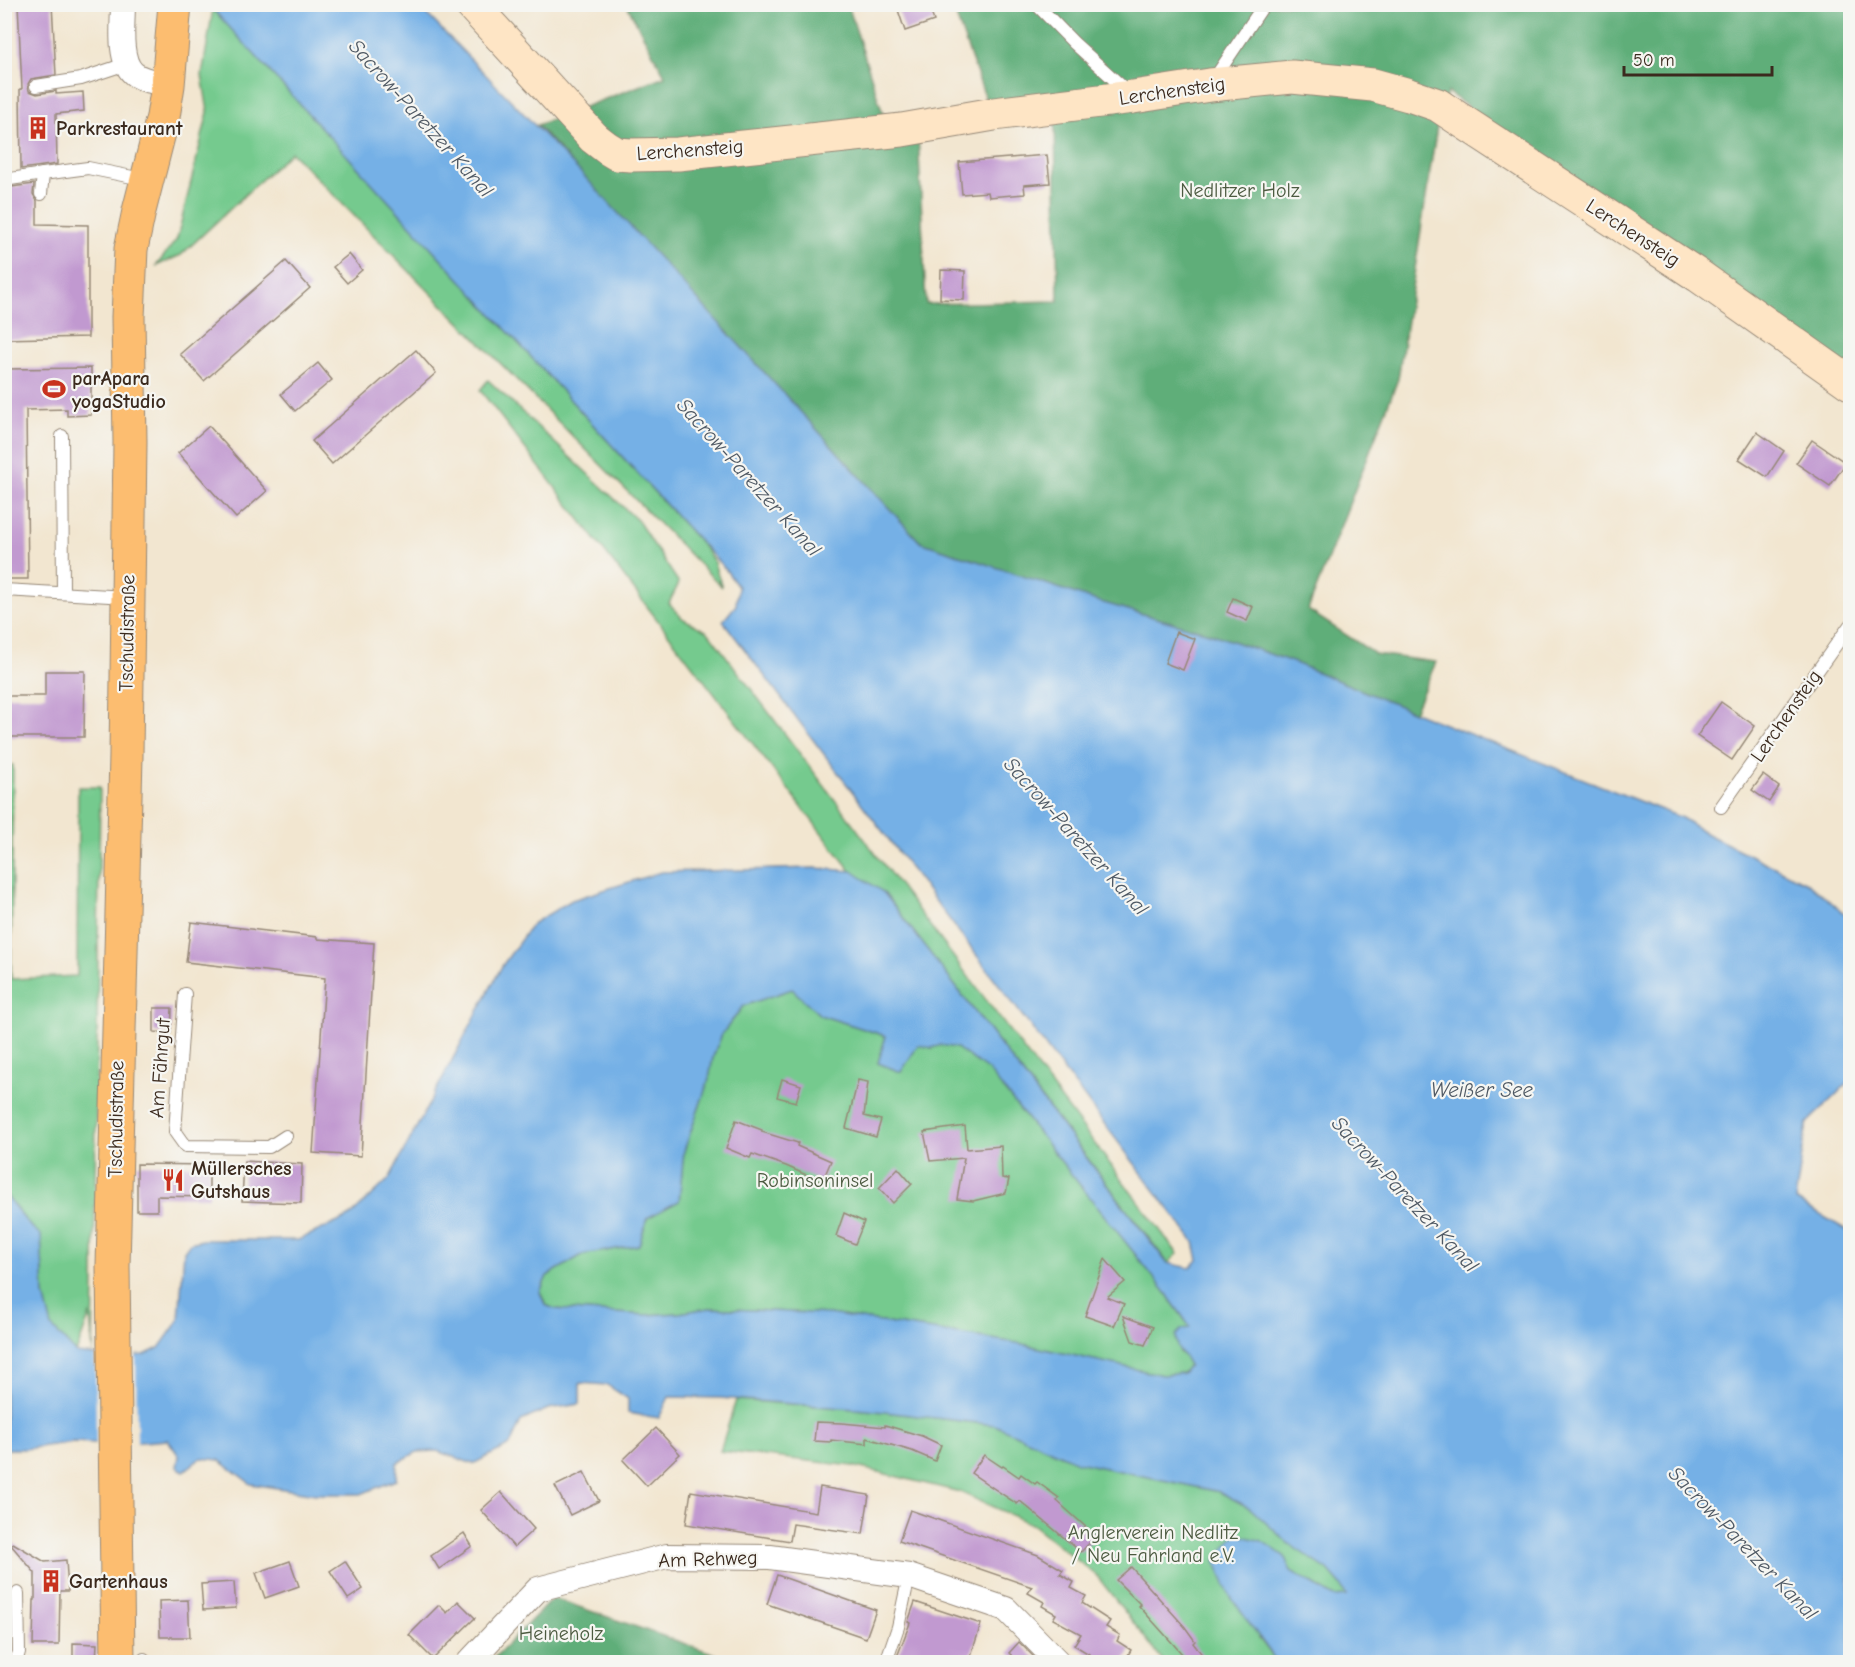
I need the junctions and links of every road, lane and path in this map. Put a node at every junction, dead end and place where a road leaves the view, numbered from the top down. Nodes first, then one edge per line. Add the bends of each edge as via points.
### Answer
1 (123, 4) edge
2 (175, 4) edge
3 (471, 4) edge
4 (1036, 4) edge
5 (1260, 4) edge
6 (126, 64) junction
7 (168, 85) junction
8 (1210, 85) junction
9 (36, 86) dead end
10 (1133, 97) junction
11 (43, 174) junction
12 (4, 180) edge
13 (148, 180) junction
14 (40, 195) dead end
15 (1851, 383) edge
16 (62, 436) dead end
17 (4, 590) edge
18 (63, 593) junction
19 (128, 597) junction
20 (1851, 625) edge
21 (1721, 807) dead end
22 (185, 994) dead end
23 (286, 1136) dead end
24 (909, 1576) junction
25 (18, 1593) dead end
26 (135, 1661) edge
27 (16, 1662) edge
28 (469, 1662) edge
29 (886, 1662) edge
30 (1058, 1662) edge

1 - 6 street
2 - 7 main road, Tschudistraße
3 - 10 street, Lerchensteig via 594,138 617,154 678,154 902,130
4 - 10 lane
5 - 8 lane via 1263,6
6 - 7 street via 142,78
6 - 9 lane via 81,79
7 - 13 main road, Tschudistraße
8 - 10 street, Lerchensteig
8 - 15 street, Lerchensteig via 1292,77 1373,85 1438,105 1699,276
11 - 12 lane
11 - 13 lane via 88,168
11 - 14 lane
13 - 19 main road, Tschudistraße via 131,249 129,275
16 - 18 lane
17 - 18 lane
18 - 19 lane
19 - 26 main road, Tschudistraße via 113,1266 116,1488
20 - 21 lane, Lerchensteig
22 - 23 lane, Am Fährgut via 175,1132 185,1146 269,1146
24 - 28 street, Am Rehweg via 770,1557 667,1556 538,1588
24 - 29 lane
24 - 30 street, Am Rehweg via 1006,1609
25 - 27 lane

